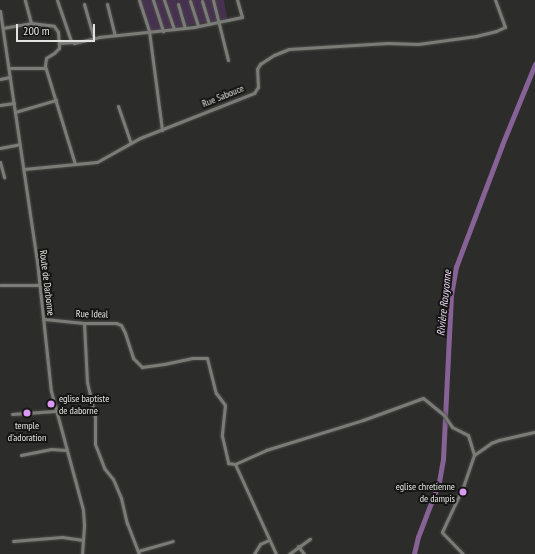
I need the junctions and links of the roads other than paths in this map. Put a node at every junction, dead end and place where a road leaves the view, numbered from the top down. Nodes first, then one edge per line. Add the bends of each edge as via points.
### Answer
1 (25, 0) edge
2 (57, 0) edge
3 (139, 0) edge
4 (153, 0) edge
5 (164, 0) edge
6 (213, 0) edge
7 (237, 0) edge
8 (495, 0) edge
9 (190, 1) dead end
10 (202, 1) dead end
11 (84, 4) dead end
12 (107, 4) dead end
13 (178, 4) dead end
14 (0, 11) edge
15 (220, 22) junction
16 (31, 23) junction
17 (209, 24) junction
18 (198, 26) junction
19 (4, 28) junction
20 (186, 28) junction
21 (174, 29) junction
22 (163, 31) junction
23 (149, 32) junction
24 (115, 35) junction
25 (5, 38) junction
26 (94, 38) junction
27 (0, 39) edge
28 (72, 42) junction
29 (59, 43) junction
30 (228, 60) dead end
31 (9, 68) junction
32 (45, 68) junction
33 (10, 77) junction
34 (0, 79) edge
35 (56, 100) junction
36 (14, 103) junction
37 (0, 105) edge
38 (118, 106) dead end
39 (16, 112) junction
40 (162, 130) junction
41 (131, 143) junction
42 (20, 144) junction
43 (0, 148) edge
44 (0, 162) edge
45 (75, 164) junction
46 (24, 169) junction
47 (4, 177) dead end
48 (0, 285) edge
49 (39, 285) junction
50 (44, 319) junction
51 (84, 323) junction
52 (55, 411) junction
53 (12, 414) dead end
54 (535, 432) edge
55 (66, 450) junction
56 (21, 455) dead end
57 (474, 455) junction
58 (236, 464) junction
59 (310, 539) dead end
60 (83, 540) junction
61 (268, 540) junction
62 (13, 541) dead end
63 (173, 541) dead end
64 (298, 546) junction
65 (139, 552) edge
66 (82, 554) edge
67 (254, 554) edge
68 (276, 554) edge
69 (288, 554) edge
70 (304, 554) edge
71 (463, 554) edge

1 - 16 street
2 - 28 street
3 - 23 street
4 - 22 street
5 - 21 street
6 - 15 street
7 - 15 street via 242,17
8 - 40 street, Rue Sabouce via 505,27 476,36 418,44 388,43 289,49 260,64 257,69 258,87 254,92
9 - 18 street
10 - 17 street
11 - 26 street
12 - 24 street
13 - 20 street
14 - 19 street, Route de Darbonne
15 - 17 street
15 - 30 street
16 - 19 street
16 - 29 street via 54,26 58,32
17 - 18 street
18 - 20 street
19 - 25 street, Route de Darbonne
20 - 21 street
21 - 22 street
22 - 23 street
23 - 24 street
23 - 40 street
24 - 26 street
25 - 27 street
25 - 31 street, Route de Darbonne
26 - 28 street
28 - 29 street
29 - 32 street via 57,51 44,61
31 - 32 street
31 - 33 street, Route de Darbonne
32 - 35 street
33 - 34 street
33 - 36 street, Route de Darbonne
35 - 39 street
35 - 45 street
36 - 37 street
36 - 39 street, Route de Darbonne
38 - 41 street
39 - 42 street, Route de Darbonne
40 - 41 street, Rue Sabouce
41 - 45 street, Rue Sabouce via 97,162
42 - 43 street
42 - 46 street, Route de Darbonne
44 - 47 street
45 - 46 street, Rue Sabouce
46 - 49 street, Route de Darbonne
48 - 49 street
49 - 50 street, Route de Darbonne
50 - 51 street, Rue Ideal
50 - 52 street, Route de Darbonne
51 - 58 street, Rue Ideal via 121,325 130,354 142,367 192,358 207,358 216,393 225,405 222,436 228,464
51 - 65 street via 87,382 95,417 95,444 104,468 113,479 121,498 127,523
52 - 53 street
52 - 55 street, Route de Darbonne
54 - 57 street via 491,443
55 - 56 street via 51,449
55 - 60 street, Route de Darbonne via 82,503
57 - 58 street via 468,435 452,427 444,415 423,398 364,420 266,450
57 - 71 street via 442,532
58 - 61 street
59 - 64 street
60 - 62 street via 65,537
60 - 66 street, Route de Darbonne
61 - 67 street via 260,544
61 - 68 street
63 - 65 street
64 - 69 street
64 - 70 street

